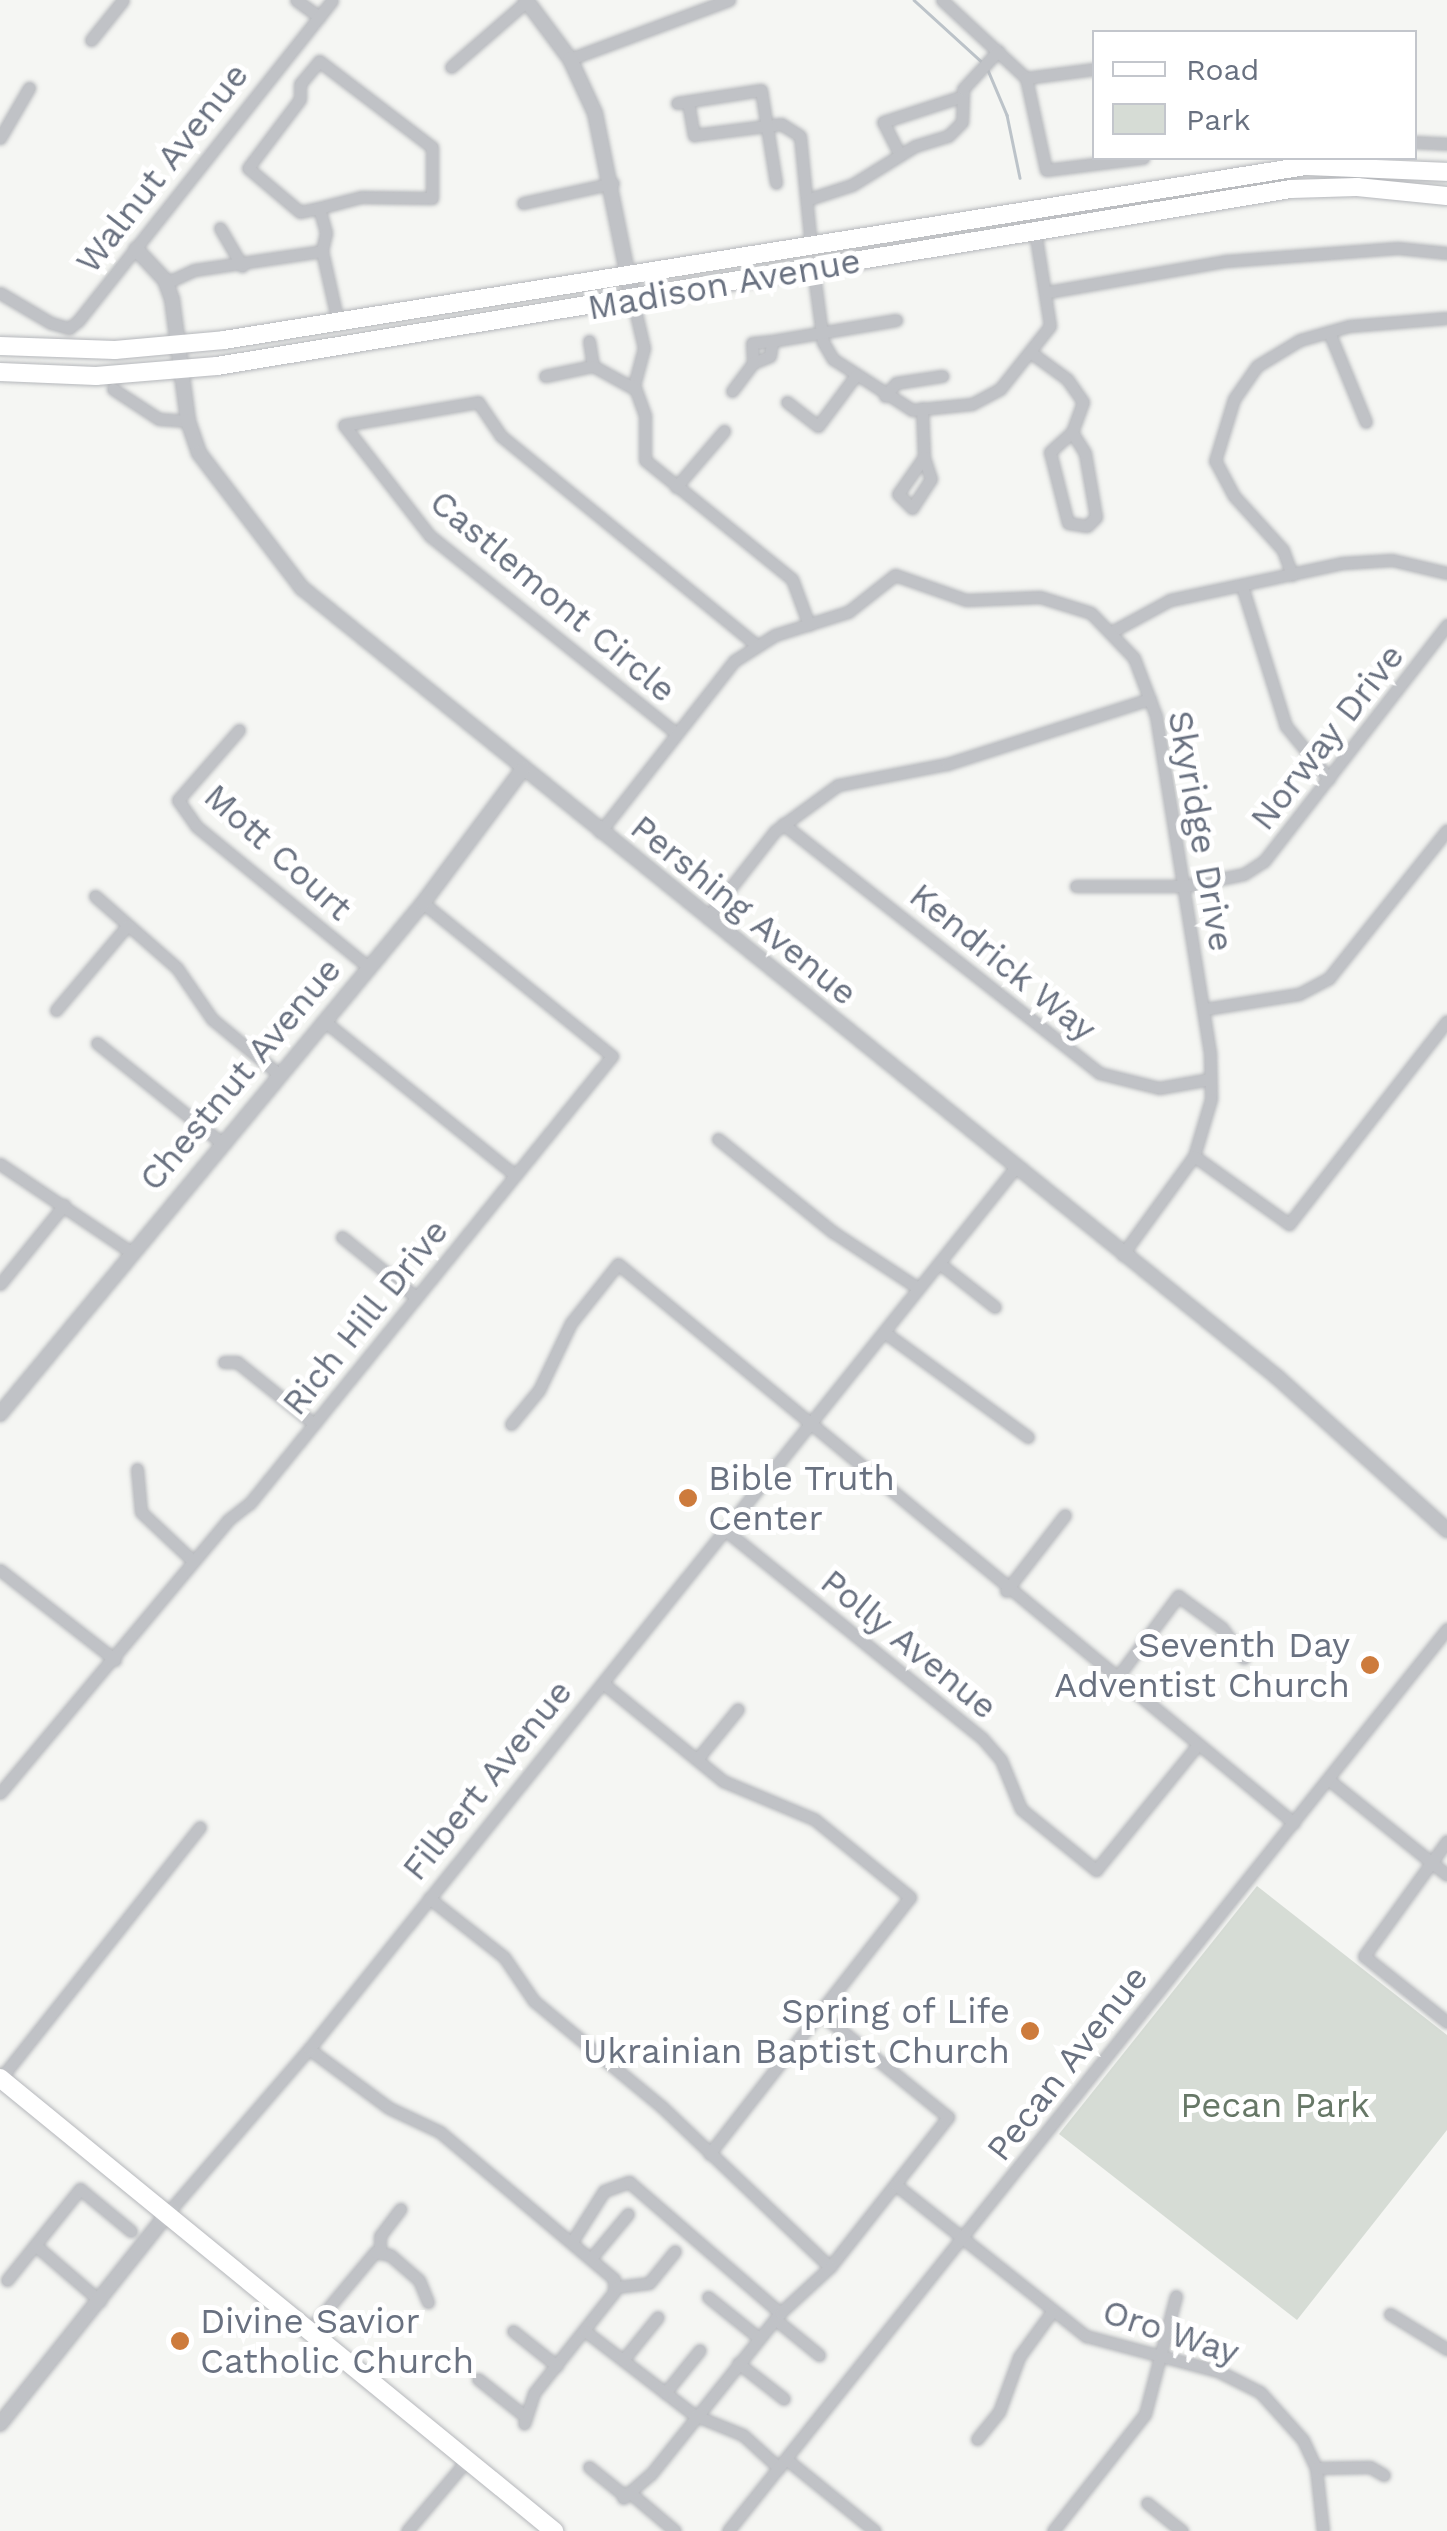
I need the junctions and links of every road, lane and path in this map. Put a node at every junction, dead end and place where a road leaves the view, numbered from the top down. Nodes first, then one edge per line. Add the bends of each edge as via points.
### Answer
1 (123, 0) edge
2 (296, 0) edge
3 (332, 0) edge
4 (526, 0) edge
5 (729, 0) edge
6 (942, 0) edge
7 (318, 17) junction
8 (91, 40) dead end
9 (293, 50) junction
10 (994, 55) junction
11 (570, 59) junction
12 (314, 67) junction
13 (452, 67) dead end
14 (1092, 69) edge
15 (1026, 78) junction
16 (30, 88) dead end
17 (963, 96) junction
18 (767, 126) junction
19 (0, 138) edge
20 (1417, 142) edge
21 (1447, 144) edge
22 (900, 155) junction
23 (1127, 160) edge
24 (1304, 162) edge
25 (1447, 172) edge
26 (613, 183) junction
27 (776, 183) dead end
28 (1447, 196) edge
29 (809, 199) junction
30 (522, 203) dead end
31 (319, 208) junction
32 (220, 228) dead end
33 (1035, 231) junction
34 (810, 246) junction
35 (136, 249) junction
36 (322, 251) junction
37 (1447, 253) edge
38 (242, 266) junction
39 (813, 267) junction
40 (628, 275) junction
41 (166, 283) junction
42 (1048, 292) junction
43 (0, 293) edge
44 (633, 301) junction
45 (1447, 318) edge
46 (896, 320) dead end
47 (338, 322) junction
48 (822, 332) junction
49 (1329, 332) junction
50 (590, 341) dead end
51 (772, 341) junction
52 (4, 346) edge
53 (179, 346) junction
54 (1030, 352) junction
55 (754, 363) junction
56 (593, 366) junction
57 (181, 370) junction
58 (0, 374) edge
59 (545, 376) dead end
60 (856, 376) junction
61 (942, 376) dead end
62 (113, 388) dead end
63 (635, 389) junction
64 (732, 391) dead end
65 (885, 396) junction
66 (786, 402) dead end
67 (922, 408) junction
68 (188, 421) junction
69 (1366, 422) dead end
70 (724, 431) dead end
71 (1072, 432) junction
72 (924, 457) dead end
73 (676, 487) junction
74 (1447, 573) edge
75 (1292, 576) junction
76 (1242, 586) junction
77 (809, 626) junction
78 (1447, 626) edge
79 (1113, 631) junction
80 (756, 645) junction
81 (1150, 699) junction
82 (239, 730) dead end
83 (676, 733) junction
84 (523, 770) junction
85 (1329, 779) junction
86 (783, 824) junction
87 (1447, 830) edge
88 (600, 832) junction
89 (1076, 886) dead end
90 (1185, 886) junction
91 (95, 896) dead end
92 (423, 902) junction
93 (707, 918) junction
94 (127, 926) junction
95 (368, 966) junction
96 (1205, 1009) junction
97 (56, 1010) dead end
98 (324, 1020) junction
99 (1447, 1021) edge
100 (97, 1043) dead end
101 (280, 1076) junction
102 (1210, 1079) junction
103 (718, 1138) dead end
104 (223, 1144) junction
105 (1194, 1156) junction
106 (0, 1164) edge
107 (1015, 1168) junction
108 (515, 1175) junction
109 (64, 1205) junction
110 (342, 1237) dead end
111 (131, 1252) junction
112 (1122, 1255) junction
113 (939, 1262) junction
114 (0, 1284) edge
115 (918, 1288) junction
116 (416, 1297) junction
117 (994, 1307) dead end
118 (884, 1332) junction
119 (224, 1362) dead end
120 (0, 1414) edge
121 (314, 1424) junction
122 (511, 1424) dead end
123 (812, 1424) junction
124 (1028, 1437) dead end
125 (138, 1469) dead end
126 (1065, 1515) dead end
127 (725, 1530) junction
128 (1447, 1530) edge
129 (193, 1561) junction
130 (0, 1570) edge
131 (1006, 1591) junction
132 (1447, 1629) edge
133 (1244, 1658) dead end
134 (115, 1660) junction
135 (1116, 1679) junction
136 (604, 1684) junction
137 (738, 1709) dead end
138 (1196, 1747) junction
139 (698, 1758) junction
140 (1329, 1780) junction
141 (0, 1793) edge
142 (1294, 1823) junction
143 (200, 1828) dead end
144 (1447, 1841) edge
145 (1430, 1862) junction
146 (1447, 1875) edge
147 (429, 1898) junction
148 (820, 2014) junction
149 (1447, 2022) edge
150 (310, 2049) junction
151 (0, 2078) edge
152 (709, 2154) junction
153 (896, 2185) junction
154 (400, 2208) dead end
155 (628, 2214) dead end
156 (166, 2215) junction
157 (131, 2231) dead end
158 (573, 2240) junction
159 (961, 2241) junction
160 (35, 2245) junction
161 (675, 2251) dead end
162 (380, 2252) junction
163 (592, 2257) junction
164 (830, 2266) junction
165 (7, 2280) dead end
166 (616, 2286) junction
167 (1176, 2296) dead end
168 (708, 2297) dead end
169 (100, 2301) junction
170 (428, 2302) dead end
171 (1051, 2313) junction
172 (1390, 2314) dead end
173 (778, 2316) junction
174 (658, 2318) dead end
175 (309, 2331) junction
176 (514, 2331) dead end
177 (586, 2331) junction
178 (759, 2338) junction
179 (1447, 2348) edge
180 (700, 2350) dead end
181 (819, 2355) dead end
182 (1163, 2357) junction
183 (623, 2360) junction
184 (738, 2363) junction
185 (556, 2366) junction
186 (478, 2379) dead end
187 (665, 2393) junction
188 (784, 2399) dead end
189 (694, 2415) junction
190 (0, 2424) edge
191 (977, 2439) dead end
192 (468, 2460) junction
193 (783, 2463) junction
194 (589, 2467) dead end
195 (1316, 2468) junction
196 (1384, 2474) dead end
197 (626, 2496) junction
198 (1147, 2503) dead end
199 (411, 2530) edge
200 (554, 2531) edge
201 (675, 2531) edge
202 (728, 2531) edge
203 (875, 2531) edge
204 (1054, 2531) edge
205 (1182, 2531) edge
206 (1323, 2531) edge

1 - 8 street
2 - 7 street
3 - 7 street, Walnut Avenue
4 - 11 street
4 - 13 street
5 - 11 street
6 - 10 street
7 - 9 street, Walnut Avenue
9 - 12 street
9 - 35 street, Walnut Avenue
10 - 15 street
10 - 17 street
11 - 26 street via 595,113
12 - 31 street via 300,84 300,100 248,168 300,212
12 - 31 street via 319,61 432,147 432,198 361,197
14 - 15 street
15 - 23 street via 1046,170
16 - 19 street
17 - 22 street via 958,128
17 - 22 street via 882,122
18 - 18 street via 761,90 682,102 694,135
18 - 27 street
18 - 29 street via 787,126 800,136
20 - 21 street
22 - 29 street via 852,185
24 - 25 main road, Madison Avenue
24 - 34 main road, Madison Avenue
26 - 30 street
26 - 40 street
28 - 33 main road, Madison Avenue via 1310,187
29 - 34 street
31 - 36 street via 326,233
32 - 38 street
33 - 39 main road, Madison Avenue
33 - 42 street
34 - 40 main road, Madison Avenue
35 - 41 street, Pershing Avenue
35 - 43 street, Walnut Avenue via 69,328
36 - 38 street
36 - 47 street
37 - 42 street via 1398,248 1226,260
38 - 41 street via 194,270
39 - 44 main road, Madison Avenue
39 - 48 street
40 - 44 street
40 - 47 main road, Madison Avenue
41 - 53 street, Pershing Avenue
42 - 54 street via 1050,326
44 - 57 main road, Madison Avenue
44 - 63 street via 644,348
45 - 49 street
46 - 48 street
47 - 53 main road, Madison Avenue
48 - 51 street
48 - 60 street via 833,359
49 - 69 street
49 - 75 street via 1256,366 1226,415 1215,461 1234,496 1283,550
50 - 56 street
51 - 55 street via 770,356
51 - 55 street via 752,342
52 - 53 main road, Madison Avenue
52 - 58 street
53 - 57 street, Pershing Avenue
54 - 67 street via 980,402
54 - 71 street via 1066,379 1083,402
55 - 64 street
56 - 59 street
56 - 63 street
57 - 58 main road, Madison Avenue
57 - 68 street, Pershing Avenue
60 - 65 street
60 - 66 street via 818,426
61 - 65 street via 896,383
62 - 68 street via 159,419
63 - 73 street via 645,416 645,460
65 - 67 street
67 - 72 street
68 - 84 street, Pershing Avenue via 204,464 302,588
70 - 73 street
71 - 71 street via 1050,452 1068,523 1087,526 1096,516 1085,453
73 - 77 street via 792,579
74 - 75 street via 1368,560
75 - 76 street
76 - 79 street via 1170,600
76 - 85 street via 1286,726
77 - 79 street, Skyridge Drive via 864,604 896,575 966,600 1066,602
77 - 80 street
78 - 85 street, Norway Drive
79 - 81 street, Skyridge Drive via 1134,658
80 - 83 street via 728,667
80 - 83 street, Castlemont Circle via 502,436 478,402 344,425 430,536
81 - 86 street via 947,764 838,785
81 - 90 street, Skyridge Drive
82 - 95 street, Mott Court via 178,800 196,826
83 - 88 street
84 - 88 street, Pershing Avenue
84 - 92 street, Chestnut Avenue
85 - 90 street, Norway Drive via 1264,861 1244,874
86 - 93 street
86 - 102 street, Kendrick Way via 1098,1074 1159,1088
87 - 96 street via 1329,978 1299,994
88 - 93 street, Pershing Avenue
89 - 90 street, Norway Drive
90 - 96 street, Skyridge Drive
91 - 94 street
92 - 95 street, Chestnut Avenue
92 - 108 street, Rich Hill Drive via 612,1056
93 - 107 street, Pershing Avenue
94 - 97 street
94 - 101 street via 184,976 212,1019
95 - 98 street, Chestnut Avenue
96 - 102 street, Skyridge Drive
98 - 101 street, Chestnut Avenue
98 - 108 street
99 - 105 street via 1290,1224
100 - 104 street
101 - 104 street, Chestnut Avenue
102 - 105 street, Skyridge Drive via 1208,1117
103 - 115 street via 833,1232
104 - 111 street, Chestnut Avenue
105 - 112 street, Skyridge Drive
106 - 109 street
107 - 112 street, Pershing Avenue
107 - 113 street, Filbert Avenue
108 - 116 street, Rich Hill Drive
109 - 111 street
109 - 114 street
110 - 116 street
111 - 120 street, Chestnut Avenue
112 - 128 street, Pershing Avenue via 1277,1376
113 - 115 street, Filbert Avenue
113 - 117 street
115 - 118 street, Filbert Avenue
116 - 121 street, Rich Hill Drive
118 - 123 street, Filbert Avenue
118 - 124 street
119 - 121 street via 236,1362
121 - 129 street, Rich Hill Drive
122 - 123 street via 547,1377 570,1323 618,1264
123 - 127 street, Filbert Avenue
123 - 131 street
125 - 129 street via 142,1512
126 - 131 street
127 - 136 street, Filbert Avenue
127 - 138 street, Polly Avenue via 982,1738 1002,1760 1021,1809 1096,1870
129 - 134 street, Rich Hill Drive
130 - 134 street
131 - 135 street
132 - 140 street, Pecan Avenue
133 - 135 street via 1222,1628 1178,1596
134 - 141 street, Rich Hill Drive
135 - 138 street
136 - 139 street
136 - 147 street, Filbert Avenue
137 - 139 street
138 - 142 street
139 - 148 street via 743,1793 814,1819 910,1897
140 - 142 street, Pecan Avenue
140 - 145 street
142 - 159 street, Pecan Avenue
143 - 151 street
144 - 145 street
145 - 146 street
145 - 149 street via 1364,1956
147 - 150 street, Filbert Avenue
147 - 152 street via 504,1957 534,2001
148 - 152 street
148 - 153 street via 948,2117
150 - 156 street, Filbert Avenue
150 - 158 street via 389,2108 440,2132
151 - 156 main road
152 - 164 street
153 - 159 street, Oro Way
153 - 164 street
154 - 162 street via 379,2239
155 - 163 street
156 - 169 street, Filbert Avenue
156 - 175 main road
157 - 160 street via 80,2189
158 - 163 street
158 - 173 street via 604,2190 629,2182
159 - 171 street, Oro Way
159 - 193 street, Pecan Avenue
160 - 165 street
160 - 169 street
161 - 166 street via 649,2283
162 - 170 street via 419,2280
162 - 175 street via 362,2260
163 - 166 street
164 - 173 street
166 - 177 street
167 - 182 street
168 - 178 street
169 - 190 street, Filbert Avenue
171 - 182 street, Oro Way via 1102,2343
171 - 191 street via 1019,2356 995,2419
172 - 179 street
173 - 178 street
173 - 181 street
174 - 183 street
175 - 192 main road
176 - 185 street
177 - 183 street
177 - 185 street
178 - 184 street
180 - 187 street
182 - 195 street, Oro Way via 1218,2371 1260,2392 1291,2420
182 - 204 street via 1141,2420
183 - 187 street
184 - 188 street
184 - 189 street
185 - 186 street via 534,2393 525,2420
187 - 189 street
189 - 193 street via 743,2435
189 - 197 street
192 - 199 street
192 - 200 main road
193 - 202 street, Pecan Avenue
193 - 203 street
194 - 197 street
195 - 196 street via 1370,2467
195 - 206 street, Oro Way
197 - 201 street
198 - 205 street

